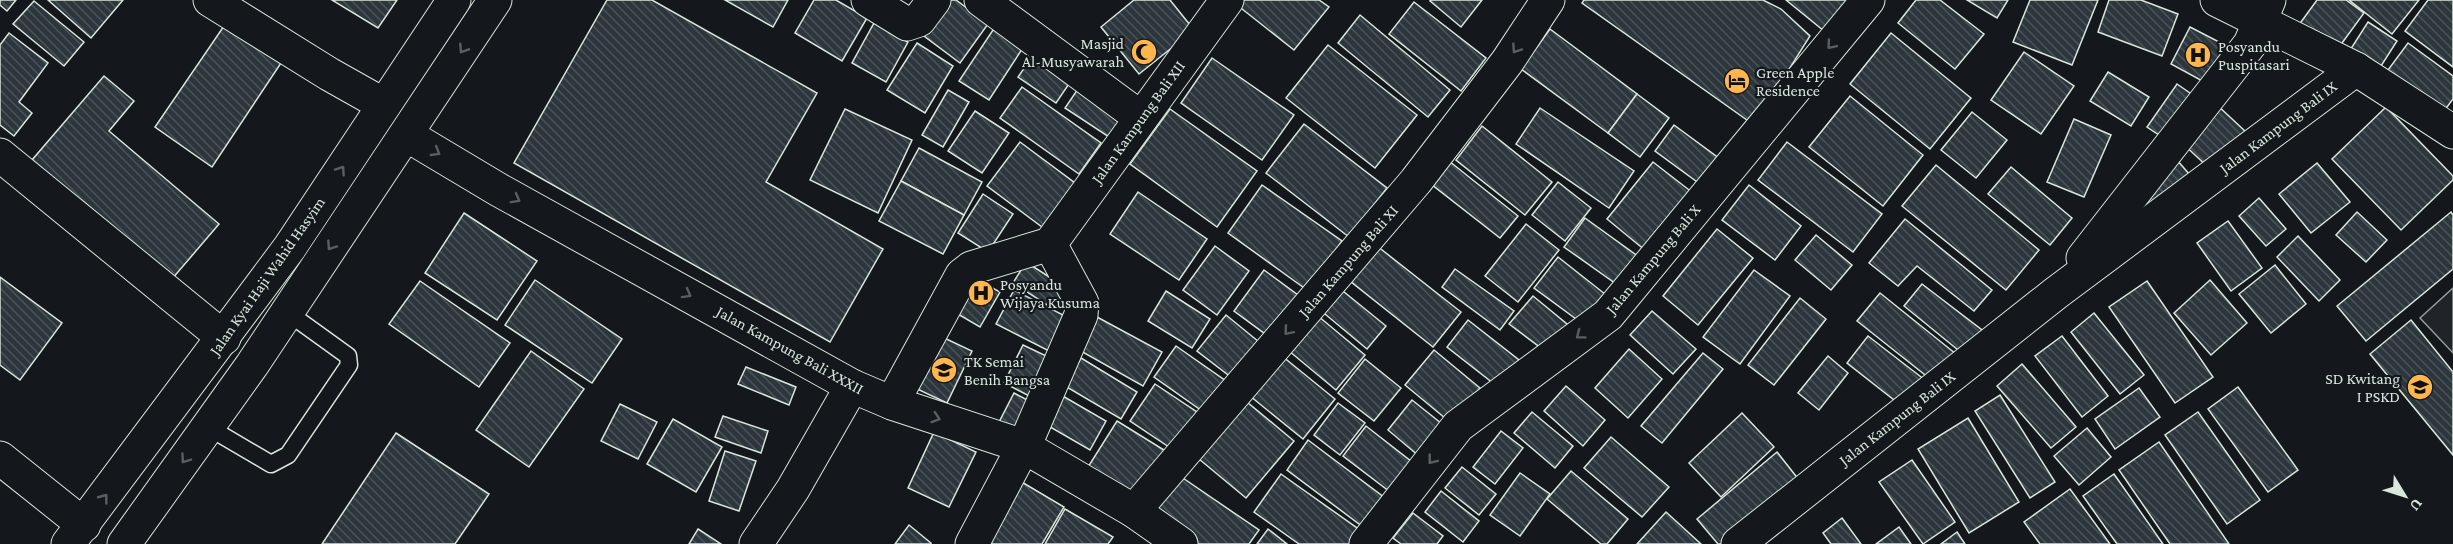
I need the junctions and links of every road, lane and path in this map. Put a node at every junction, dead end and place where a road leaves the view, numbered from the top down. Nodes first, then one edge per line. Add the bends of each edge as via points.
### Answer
1 (210, 0) edge
2 (454, 0) edge
3 (495, 0) edge
4 (868, 0) edge
5 (934, 0) edge
6 (981, 0) edge
7 (1227, 0) edge
8 (1548, 0) edge
9 (1868, 0) edge
10 (2217, 0) edge
11 (2264, 10) edge
12 (2356, 69) junction
13 (384, 105) junction
14 (1141, 118) junction
15 (2453, 132) edge
16 (407, 135) junction
17 (0, 154) edge
18 (1050, 244) junction
19 (2056, 293) junction
20 (287, 312) junction
21 (224, 338) junction
22 (852, 386) junction
23 (892, 403) junction
24 (208, 427) junction
25 (1023, 446) junction
26 (0, 458) edge
27 (1134, 511) junction
28 (76, 534) edge
29 (133, 541) edge
30 (1176, 542) edge
31 (756, 544) edge
32 (972, 544) edge
33 (1366, 544) edge
34 (1738, 544) edge

1 - 13 street
2 - 13 street, Jalan Kyai Haji Wahid Hasyim
3 -> 16 street
4 - 5 street via 907,24 919,20
6 - 14 street
7 - 14 street, Jalan Kampung Bali XII
8 -> 27 street, Jalan Kampung Bali XI via 1507,62 1416,181
9 -> 33 street, Jalan Kampung Bali X via 1608,315 1458,426
10 - 11 street
11 - 12 street
11 - 19 street, Jalan Kampung Bali IX via 2250,44
12 - 15 street
12 - 19 street, Jalan Kampung Bali IX
21 -> 13 street, Jalan Kyai Haji Wahid Hasyim
14 - 18 street, Jalan Kampung Bali XII
16 -> 20 street
16 -> 22 street, Jalan Kampung Bali XXXII
17 - 21 street
18 - 23 street via 962,274
18 - 25 street via 1083,309
19 - 34 street, Jalan Kampung Bali IX
20 - 24 street
20 - 24 lane via 348,356 349,365 288,455 271,464
28 -> 21 street, Jalan Kyai Haji Wahid Hasyim
22 - 23 street, Jalan Kampung Bali XXXII
22 - 31 street via 794,489
23 -> 25 street, Jalan Kampung Bali XXXII
24 -> 29 street
25 - 27 street, Jalan Kampung Bali XXXII
25 - 32 street
26 - 28 street
27 - 30 street, Jalan Kampung Bali XXXII

